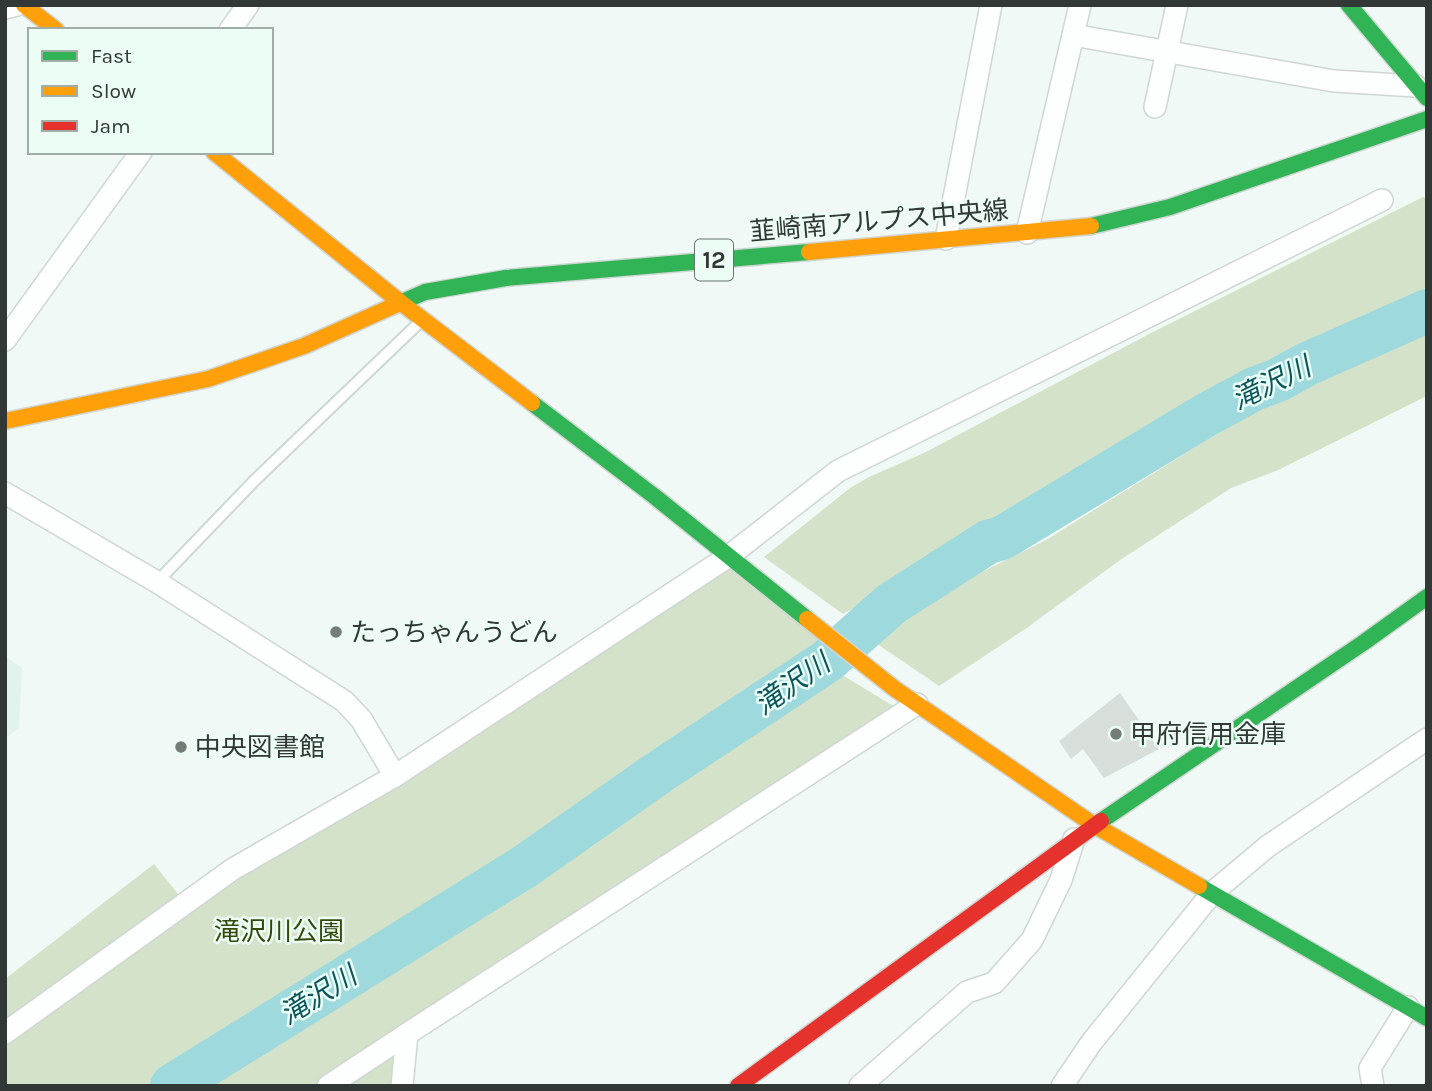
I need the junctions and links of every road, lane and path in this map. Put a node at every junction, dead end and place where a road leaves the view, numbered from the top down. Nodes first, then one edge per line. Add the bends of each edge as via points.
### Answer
1 (17, 5) edge
2 (24, 5) edge
3 (248, 5) edge
4 (991, 5) edge
5 (1080, 5) edge
6 (1177, 5) edge
7 (1349, 5) edge
8 (5, 8) edge
9 (53, 28) edge
10 (231, 28) edge
11 (1073, 36) junction
12 (1167, 52) junction
13 (1422, 92) edge
14 (1155, 107) dead end
15 (1427, 119) edge
16 (140, 154) edge
17 (216, 154) edge
18 (1382, 200) dead end
19 (1027, 233) junction
20 (946, 239) junction
21 (400, 302) junction
22 (423, 320) junction
23 (5, 340) edge
24 (5, 421) edge
25 (5, 493) edge
26 (729, 556) junction
27 (157, 582) junction
28 (1427, 597) edge
29 (917, 704) junction
30 (1427, 739) edge
31 (395, 776) junction
32 (1094, 825) junction
33 (1074, 839) junction
34 (1212, 893) junction
35 (1418, 1012) edge
36 (5, 1032) edge
37 (407, 1034) junction
38 (328, 1086) edge
39 (402, 1086) edge
40 (738, 1086) edge
41 (860, 1086) edge
42 (1062, 1086) edge
43 (1373, 1086) edge

1 - 8 street
2 - 9 street
3 - 10 street
4 - 20 street
5 - 11 street
6 - 12 street
7 - 13 street
11 - 12 street
11 - 19 street
12 - 13 street
12 - 14 street
15 - 19 street, 韮崎南アルプス中央線 / 12 via 1170,206 1089,227
16 - 23 street
17 - 21 street
18 - 26 street via 838,471
19 - 20 street, 韮崎南アルプス中央線 / 12
20 - 21 street, 韮崎南アルプス中央線 / 12 via 506,278 425,292
21 - 22 street
21 - 24 street, 韮崎南アルプス中央線 / 12 via 304,346 208,379
22 - 26 street
22 - 27 lane via 254,481
25 - 27 street
26 - 29 street
26 - 31 street
27 - 31 street via 344,701 361,719
28 - 32 street
29 - 32 street
29 - 37 street
30 - 34 street via 1268,846
31 - 36 street via 233,869
32 - 33 street
32 - 34 street
33 - 40 street
33 - 41 street via 1061,880 1032,940 994,983 967,992
34 - 35 street
34 - 42 street
35 - 43 street via 1370,1068
37 - 38 street
37 - 39 street

